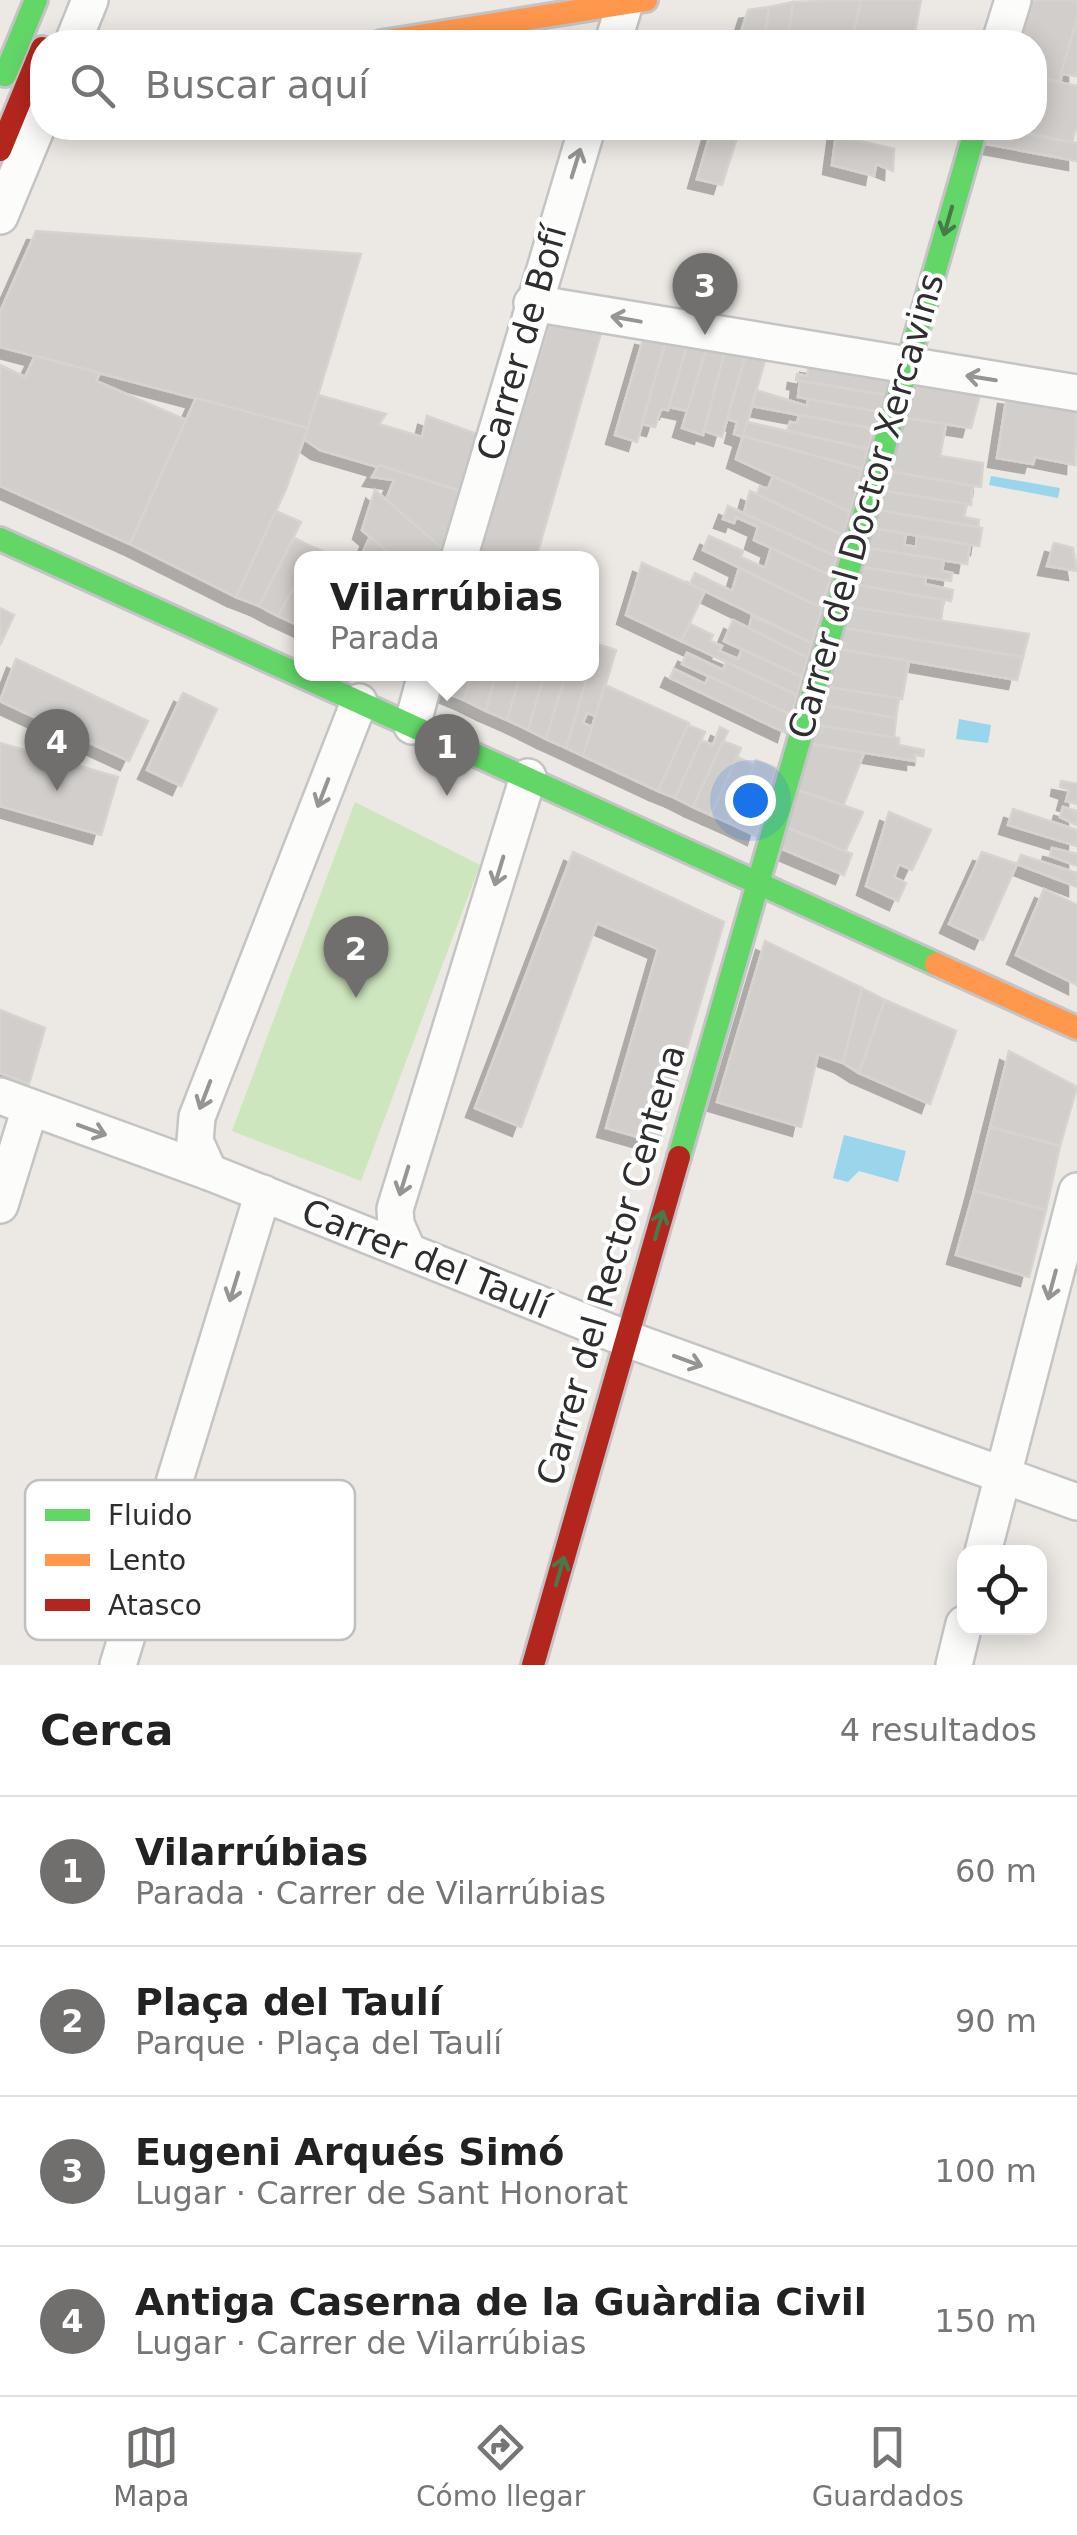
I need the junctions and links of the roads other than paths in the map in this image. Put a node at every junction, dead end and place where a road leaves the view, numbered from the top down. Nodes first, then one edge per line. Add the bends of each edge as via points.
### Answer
1 (36, 0) edge
2 (90, 0) edge
3 (1012, 0) edge
4 (636, 2) edge
5 (459, 16) edge
6 (64, 30) edge
7 (417, 30) edge
8 (620, 30) edge
9 (1003, 30) edge
10 (30, 78) edge
11 (0, 86) edge
12 (32, 140) edge
13 (583, 140) edge
14 (972, 140) edge
15 (0, 150) edge
16 (0, 216) edge
17 (532, 302) junction
18 (906, 366) junction
19 (1077, 394) edge
20 (0, 538) edge
21 (461, 551) edge
22 (294, 672) edge
23 (313, 681) edge
24 (424, 681) edge
25 (359, 702) junction
26 (412, 726) junction
27 (528, 778) junction
28 (755, 884) junction
29 (1077, 1028) edge
30 (15, 1102) edge
31 (209, 1172) junction
32 (1077, 1190) edge
33 (262, 1193) junction
34 (0, 1205) edge
35 (408, 1251) junction
36 (626, 1339) junction
37 (1003, 1474) junction
38 (174, 1480) edge
39 (1077, 1502) edge
40 (985, 1545) edge
41 (961, 1635) edge
42 (126, 1640) edge
43 (118, 1665) edge
44 (532, 1665) edge
45 (954, 1665) edge

1 - 11 street
2 - 6 street
3 - 9 street
4 - 5 street
4 - 8 street
5 - 7 street
10 - 15 street
12 - 16 street
17 -> 13 street, Carrer de Bofí
14 -> 18 street, Carrer del Doctor Xercavins
18 -> 17 street
17 - 21 street, Carrer de Bofí
19 -> 18 street
18 - 28 street, Carrer del Doctor Xercavins
20 - 22 street
23 - 25 street
24 - 26 street
25 - 26 street
25 -> 31 street via 197,1117 195,1141
26 - 27 street
27 - 28 street
27 -> 35 street via 396,1209
28 - 29 street
36 -> 28 street, Carrer del Rector Centena
30 -> 31 street, Carrer del Taulí
30 - 34 street
31 - 33 street, Carrer del Taulí
32 -> 37 street
33 - 35 street, Carrer del Taulí
33 -> 38 street
35 - 36 street, Carrer del Taulí
36 -> 37 street, Carrer del Taulí
44 -> 36 street, Carrer del Rector Centena
37 - 39 street, Carrer del Taulí
37 - 40 street
41 - 45 street
42 -> 43 street

